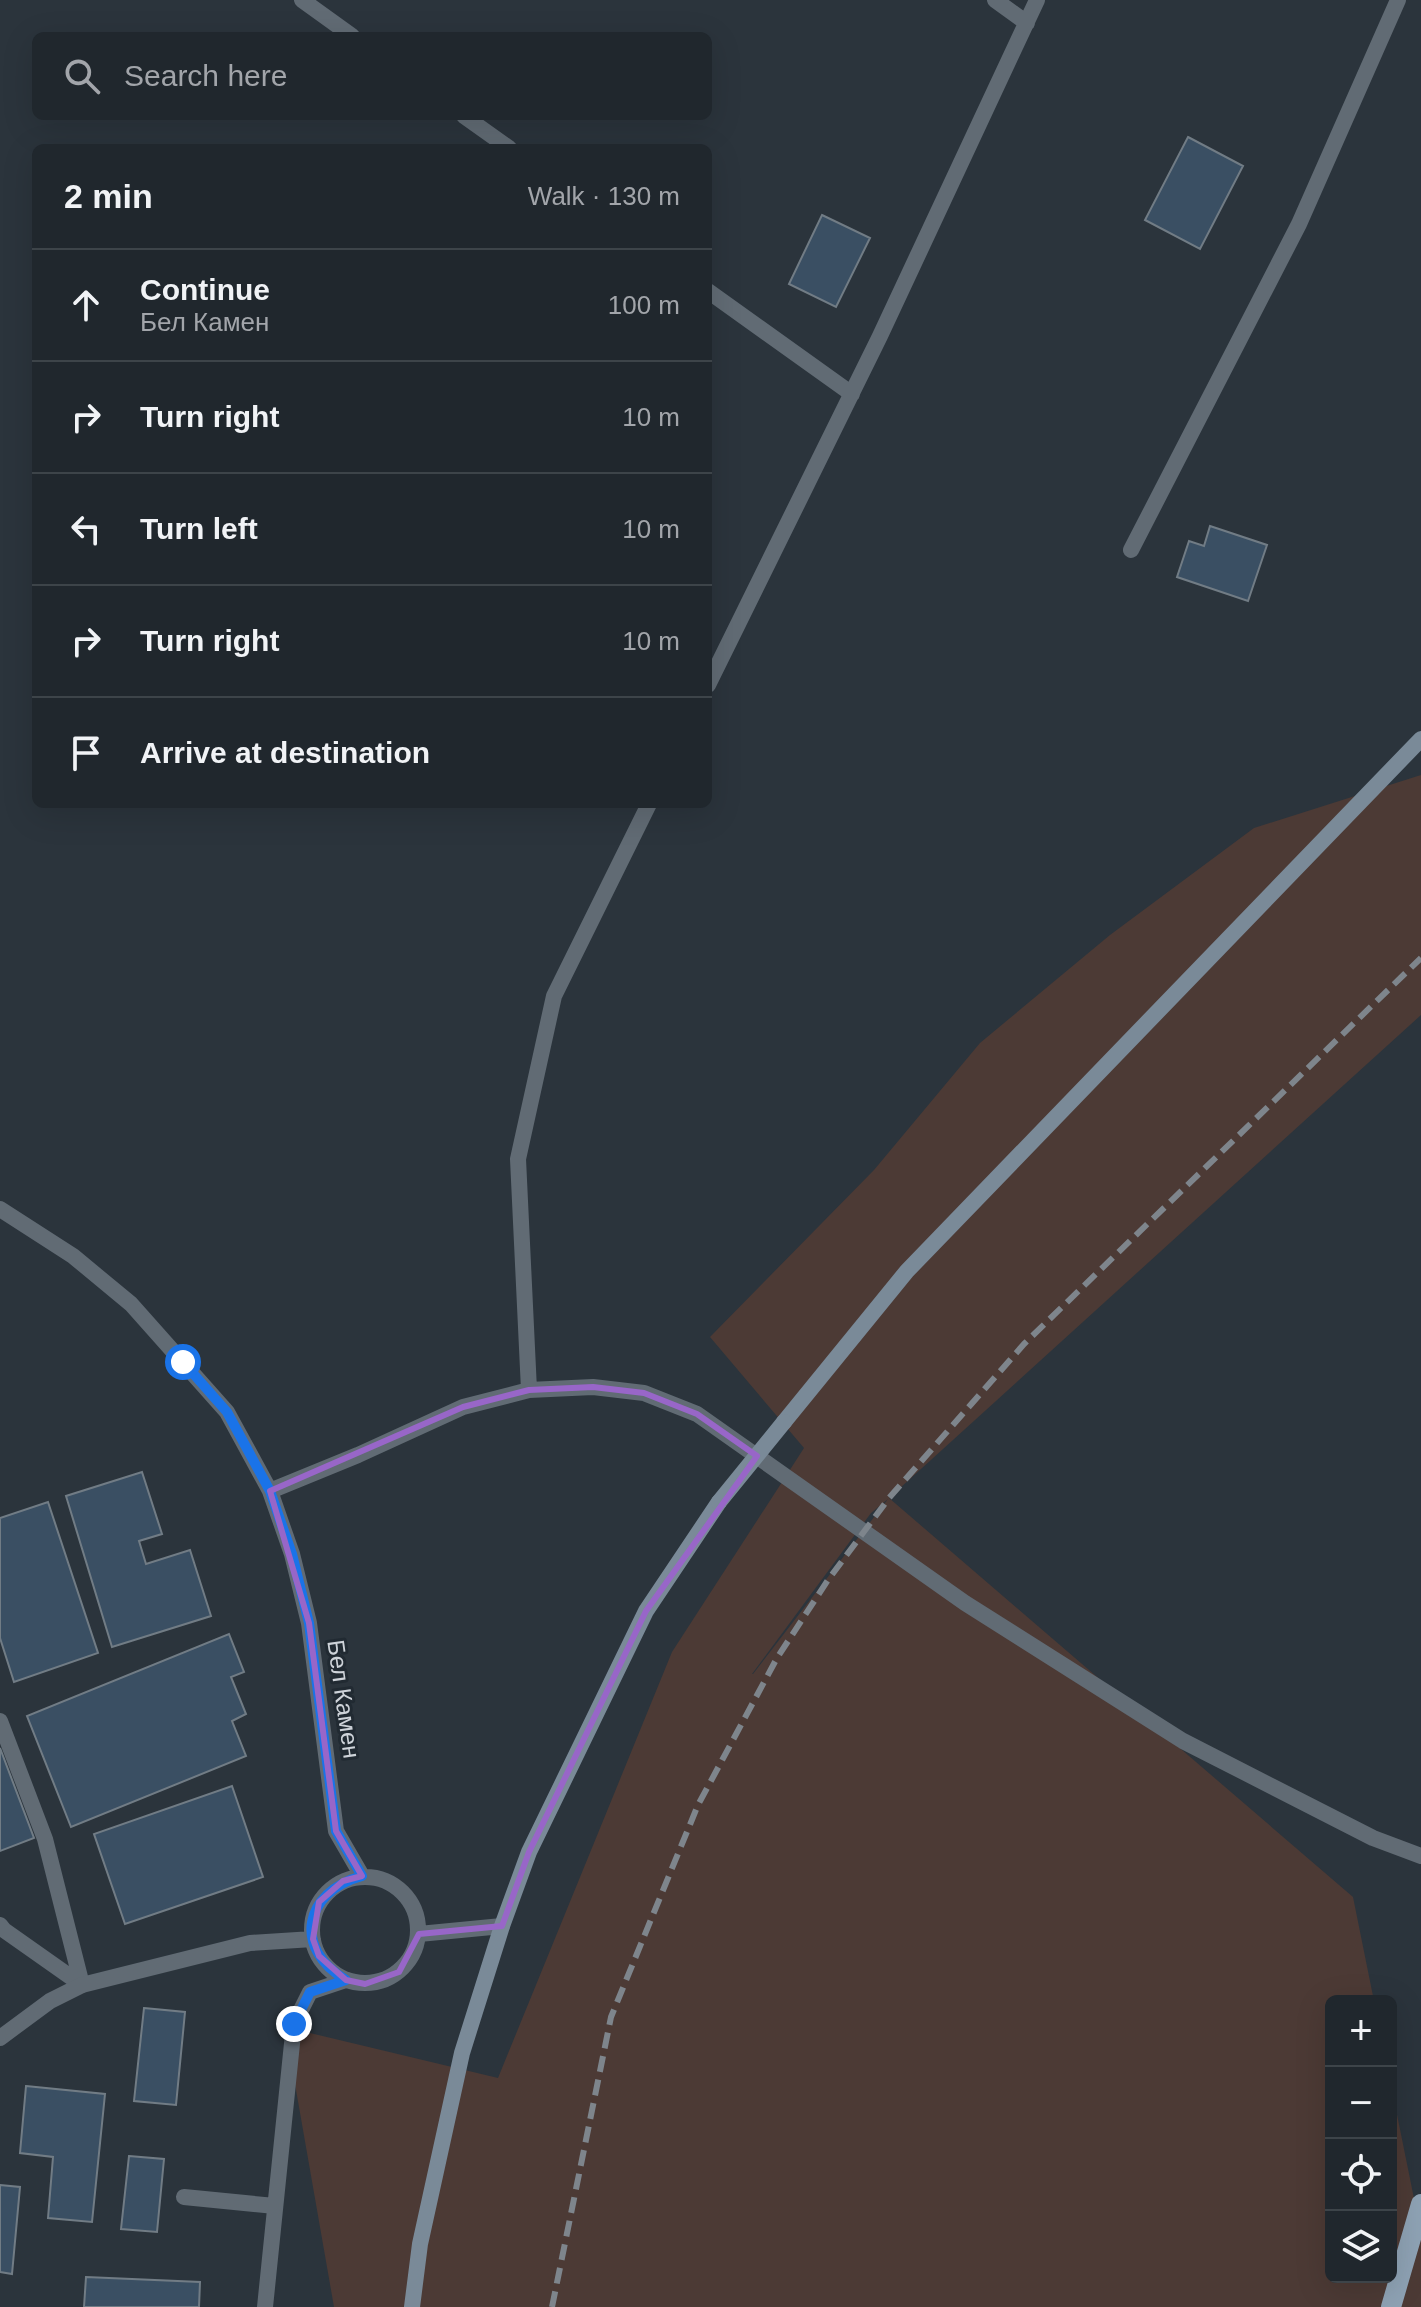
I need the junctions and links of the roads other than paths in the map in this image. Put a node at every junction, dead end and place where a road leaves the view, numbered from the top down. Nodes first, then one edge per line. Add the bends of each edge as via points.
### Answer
1 (302, 0) edge
2 (995, 0) edge
3 (1037, 0) edge
4 (1398, 0) edge
5 (1027, 23) junction
6 (346, 32) edge
7 (470, 120) edge
8 (503, 144) edge
9 (712, 294) edge
10 (852, 394) junction
11 (1131, 550) dead end
12 (712, 677) edge
13 (1421, 739) edge
14 (647, 808) edge
15 (0, 1209) edge
16 (529, 1390) junction
17 (270, 1491) junction
18 (0, 1721) edge
19 (1421, 1856) edge
20 (362, 1876) junction
21 (0, 1925) edge
22 (502, 1926) junction
23 (419, 1934) junction
24 (313, 1939) junction
25 (346, 1980) junction
26 (82, 1985) junction
27 (0, 2038) edge
28 (184, 2197) dead end
29 (1421, 2204) edge
30 (275, 2206) junction
31 (265, 2307) edge
32 (412, 2307) edge
33 (1391, 2307) edge

1 - 6 street
2 - 5 street
3 - 5 street
4 - 11 street via 1299,224
5 - 10 street
7 - 8 street
9 - 10 street
10 - 12 street
13 - 22 street, bridge via 907,1271 719,1502 646,1611 529,1852
14 - 16 street via 554,996 518,1159
15 - 17 street, Бел Камен via 73,1256 131,1304 227,1412
16 - 17 street via 463,1407
16 - 19 street via 593,1387 644,1393 697,1414 965,1603 1183,1741 1373,1838
17 - 20 street, Бел Камен via 309,1623 336,1831
18 - 26 street via 45,1839
20 - 23 street via 380,1878 410,1899
20 - 24 street via 343,1881 319,1902
21 - 26 street
22 - 23 street
22 - 32 street via 462,2053 420,2244
23 - 25 street via 411,1958 399,1972 365,1984
24 - 25 street via 331,1971
24 - 26 street via 250,1943
25 - 30 street via 310,1992 294,2024
26 - 27 street
28 - 30 street
29 - 33 main road
30 - 31 street

